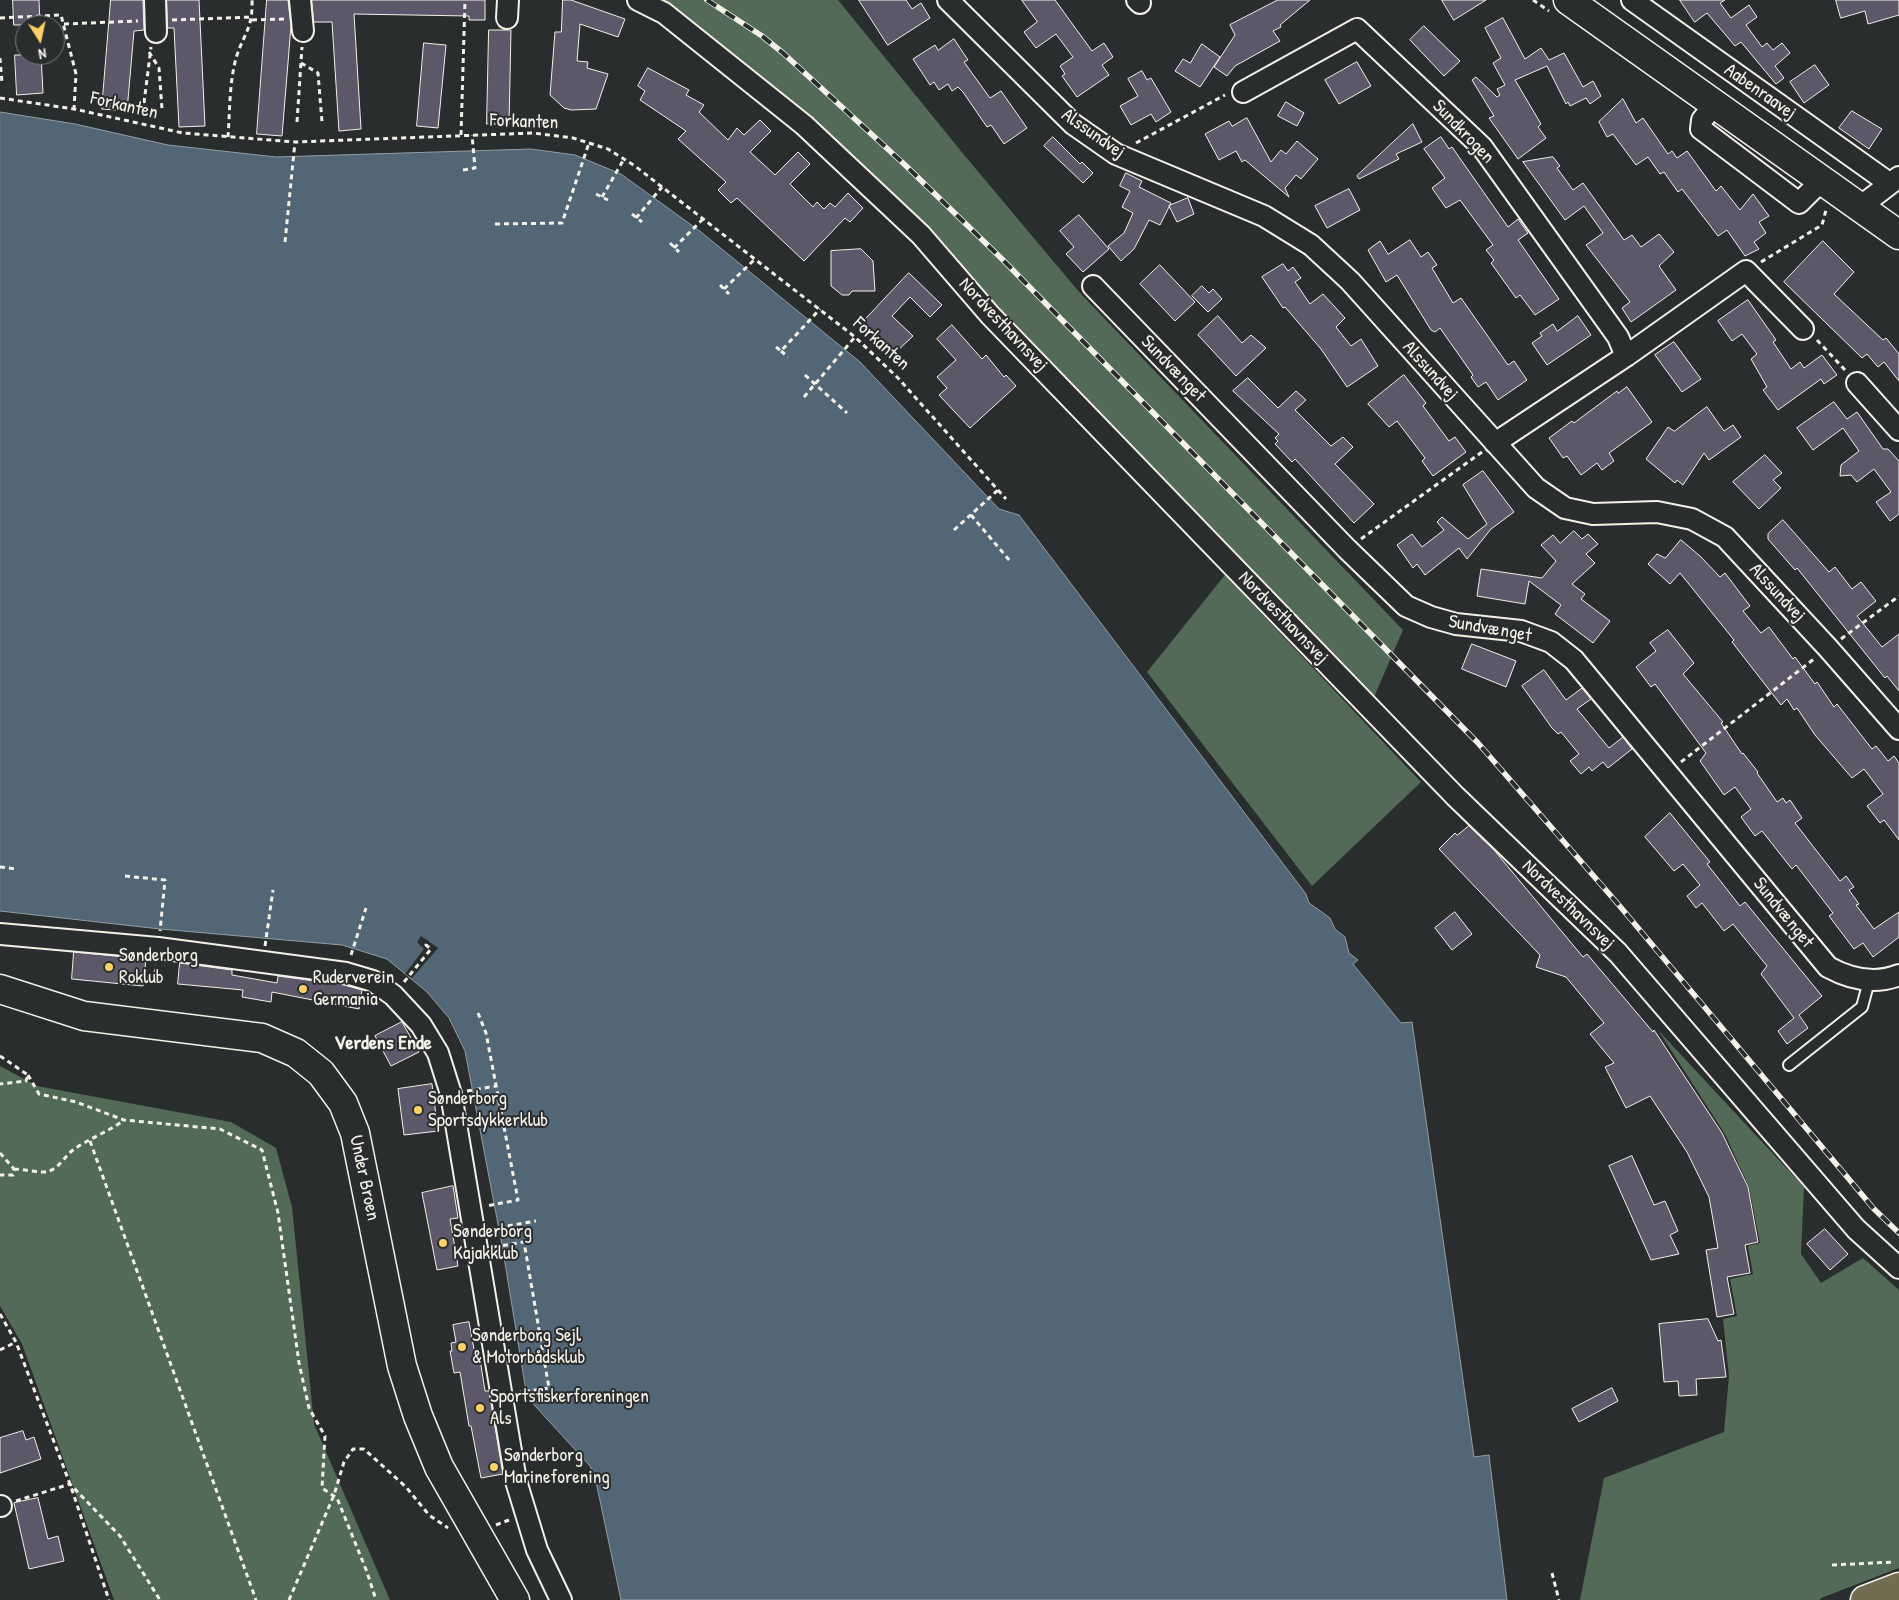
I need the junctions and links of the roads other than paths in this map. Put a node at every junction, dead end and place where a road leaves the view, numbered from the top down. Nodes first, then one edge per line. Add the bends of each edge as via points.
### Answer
1 (155, 0) edge
2 (638, 0) edge
3 (948, 0) edge
4 (1568, 0) edge
5 (1632, 0) edge
6 (156, 32) road end
7 (1243, 92) road end
8 (1894, 180) edge
9 (1861, 206) junction
10 (1899, 235) edge
11 (1093, 286) dead end
12 (1803, 329) road end
13 (1626, 356) junction
14 (1857, 383) road end
15 (1899, 430) edge
16 (1495, 443) junction
17 (1899, 729) edge
18 (0, 934) edge
19 (1899, 976) edge
20 (1869, 981) junction
21 (0, 989) edge
22 (1789, 1065) dead end
23 (1899, 1268) edge
24 (1896, 1574) edge
25 (515, 1600) edge
26 (561, 1600) edge
27 (1865, 1600) edge

1 - 6 street
2 - 23 street, Nordvesthavnsvej via 664,13 804,125 921,235 990,315 1455,796 1618,953 1856,1229
3 - 16 street, Alssundvej via 1073,124 1116,154 1264,216 1311,245 1350,281
4 - 9 street, Aabenraavej via 1715,104 1825,193
5 - 8 street, Aabenraavej
7 - 13 street, Sundkrogen via 1357,29 1482,147 1618,337
8 - 9 street
9 - 10 street, Aabenraavej
11 - 20 street, Sundvænget via 1406,606 1456,624 1521,631 1551,642 1574,660 1828,967 1848,978
12 - 13 street via 1746,271
13 - 16 street
14 - 15 street
16 - 17 street, Alssundvej via 1536,488 1565,508 1593,514 1657,512 1692,519 1725,537
18 - 26 street via 158,948 346,973 373,981 393,995 421,1024 438,1053 451,1094 516,1481 537,1550
19 - 20 street, Sundvænget
20 - 22 lane via 1862,1007
21 - 25 street, Under Broen via 84,1016 262,1038 296,1053 321,1073 343,1103 355,1133 402,1366 418,1416 439,1467
24 - 27 highway

